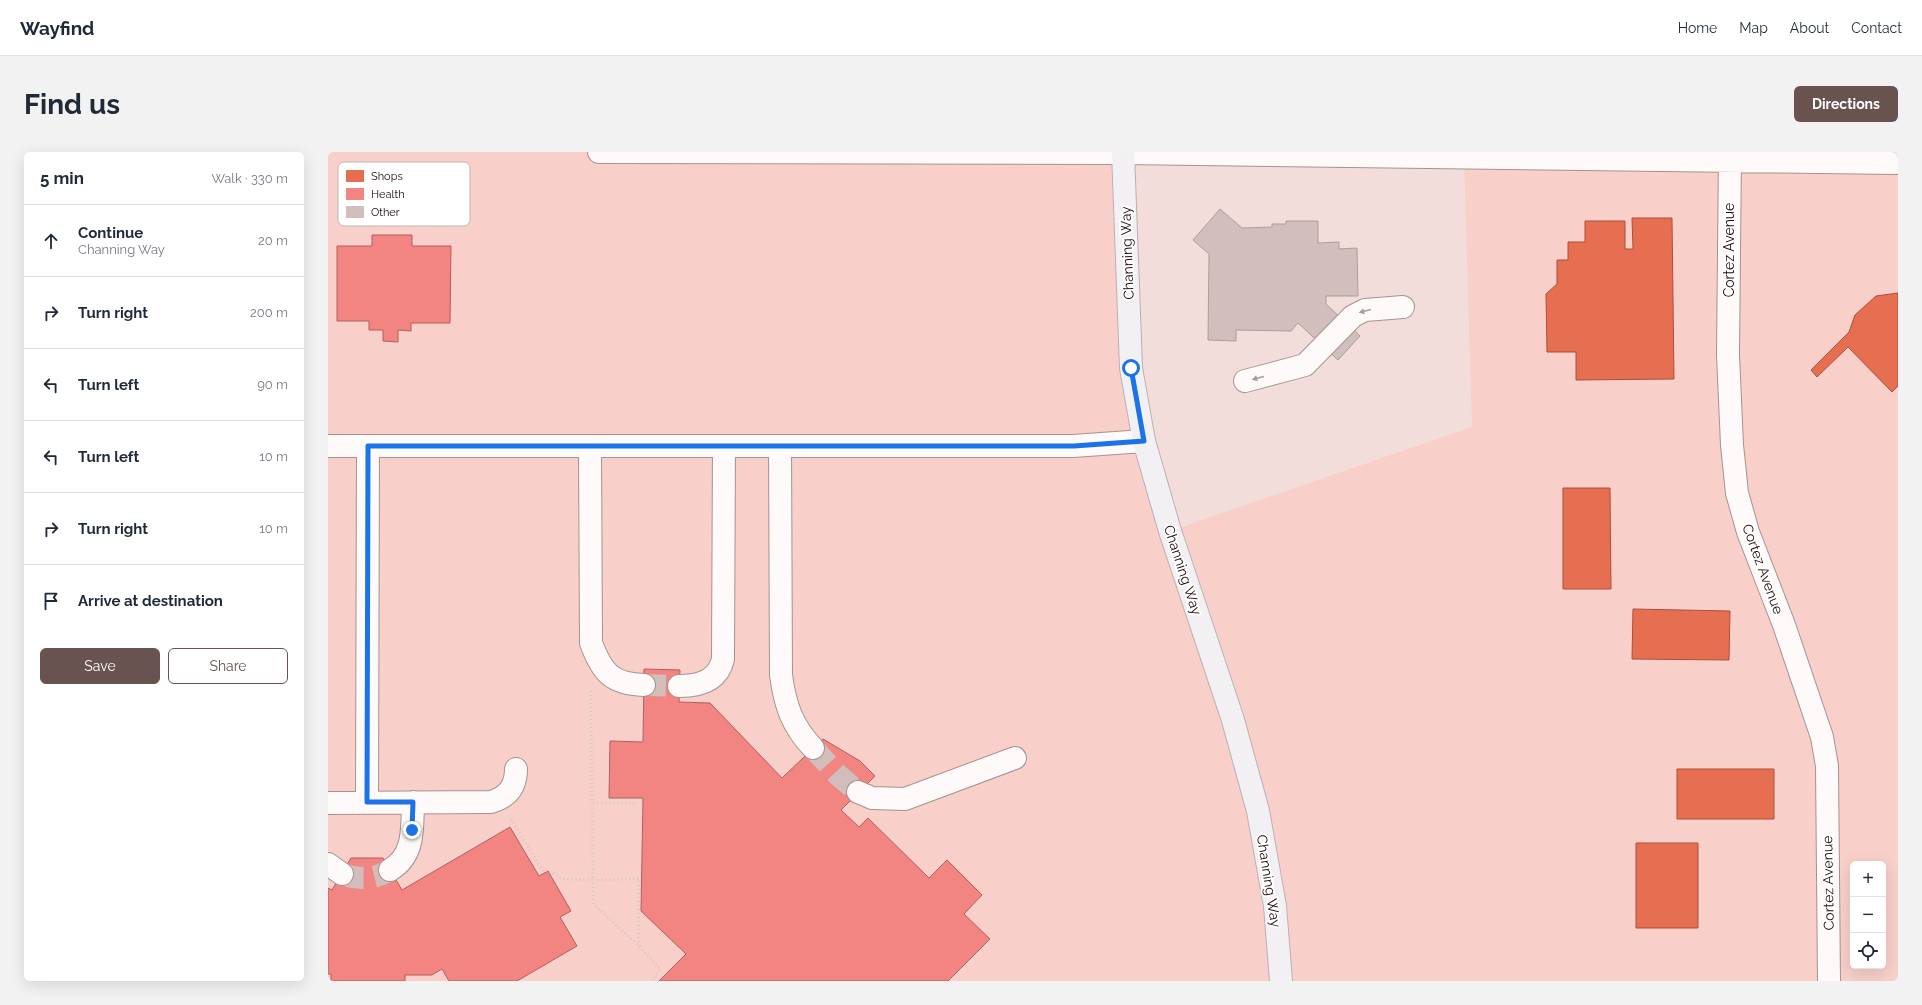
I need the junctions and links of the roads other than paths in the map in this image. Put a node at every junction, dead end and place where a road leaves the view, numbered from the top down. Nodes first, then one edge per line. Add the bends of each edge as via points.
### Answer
1 (599, 152) edge
2 (1123, 152) edge
3 (1730, 156) edge
4 (1898, 163) edge
5 (1403, 306) dead end
6 (1245, 381) dead end
7 (1144, 441) junction
8 (328, 446) edge
9 (368, 446) junction
10 (590, 446) junction
11 (724, 446) junction
12 (780, 446) junction
13 (644, 685) tunnel mouth
14 (679, 686) tunnel mouth
15 (813, 748) tunnel mouth
16 (1016, 758) dead end
17 (516, 769) dead end
18 (858, 792) tunnel mouth
19 (367, 802) junction
20 (413, 802) junction
21 (328, 803) edge
22 (390, 870) tunnel mouth
23 (1281, 981) edge
24 (1829, 981) edge

1 - 2 street
2 - 3 street
2 - 7 main road, Channing Way via 1131,368
3 - 4 street
3 - 24 street, Cortez Avenue via 1728,355 1737,493 1748,532 1784,625 1822,738 1827,766
5 -> 6 street via 1365,310 1353,316 1305,365
7 - 12 street via 1074,446
7 - 23 main road, Channing Way via 1170,531 1233,720 1258,811 1275,906
8 - 9 street
9 - 10 street
9 - 19 street
10 - 11 street
10 - 13 street via 591,643 602,666 618,682
11 - 12 street
11 - 14 street via 722,666 705,682
12 - 15 street via 781,675 790,716 800,734
16 - 18 street via 905,799 872,798
17 - 20 street via 512,789 500,799 491,802
19 - 20 street
19 - 21 street
20 - 22 street via 412,830 407,855 400,864

